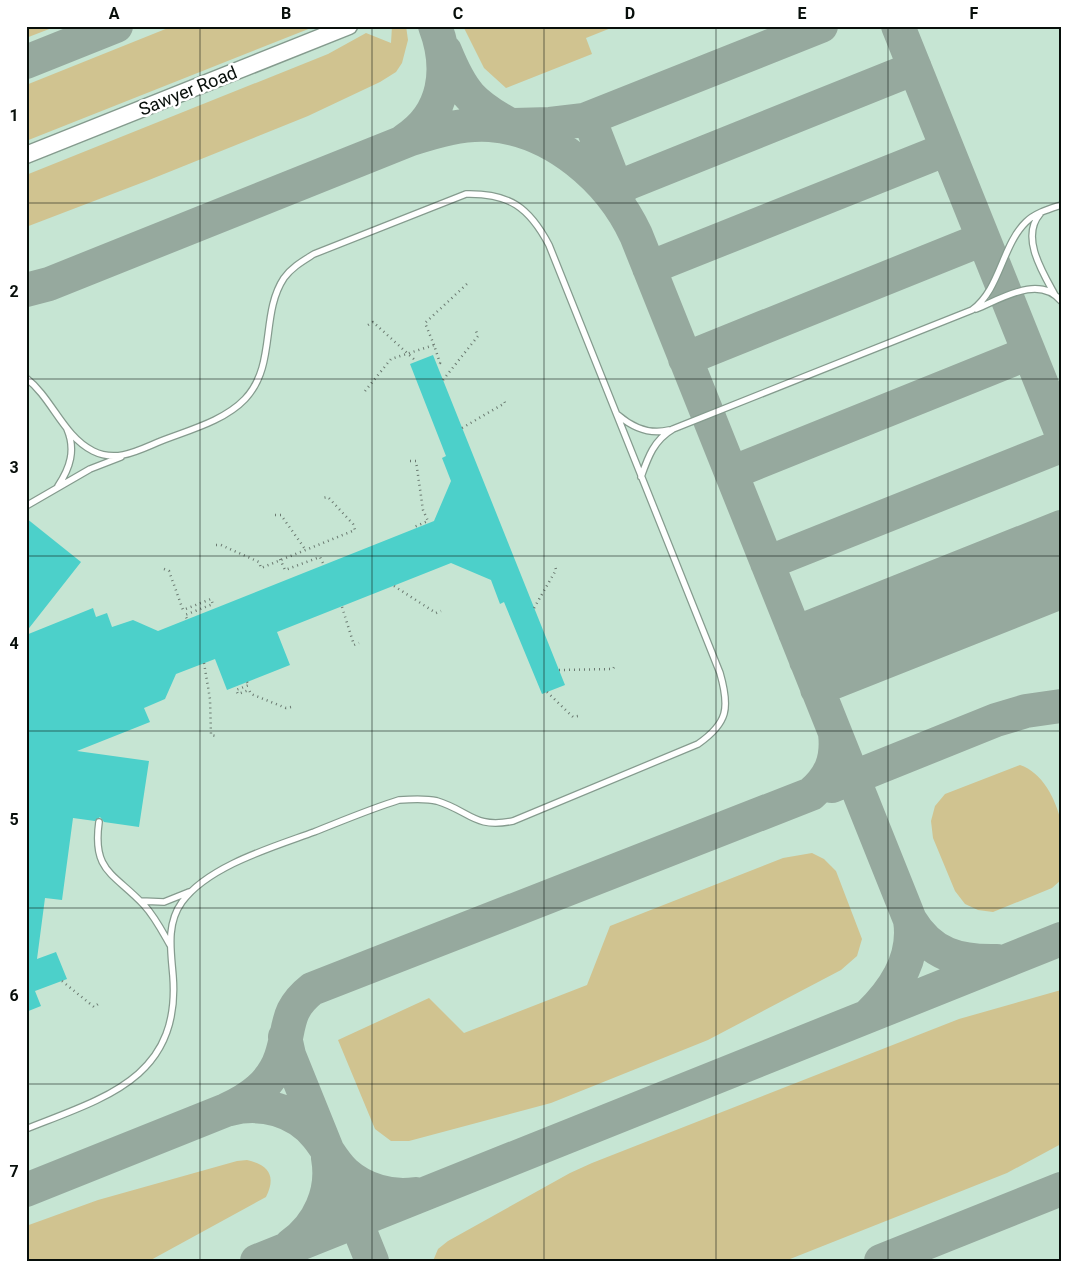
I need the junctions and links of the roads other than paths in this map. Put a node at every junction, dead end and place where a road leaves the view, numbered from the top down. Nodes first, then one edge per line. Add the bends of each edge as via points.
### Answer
1 (349, 26) edge
2 (26, 155) edge
3 (1061, 205) edge
4 (1041, 212) junction
5 (1058, 299) edge
6 (972, 310) junction
7 (26, 378) edge
8 (616, 413) junction
9 (64, 423) junction
10 (673, 429) junction
11 (125, 456) junction
12 (641, 477) junction
13 (56, 489) junction
14 (26, 506) edge
15 (99, 822) dead end
16 (197, 888) junction
17 (140, 900) junction
18 (170, 945) junction
19 (26, 1129) edge

1 - 2 street, Sawyer Road
3 - 4 lane
4 - 5 lane via 1033,224 1033,240 1038,259
4 - 6 lane via 1021,228 985,298
5 - 6 lane via 1046,291 1031,288
6 - 10 lane
7 - 9 lane
8 - 10 lane via 642,429 662,432
8 - 11 lane via 538,224 516,204 501,197 466,194 314,254 298,264 284,278 275,298 264,363 245,399 215,420
8 - 12 lane
9 - 11 lane via 92,450
9 - 13 lane via 70,439 71,458 69,468
10 - 12 lane via 664,434 652,450
11 - 13 lane
12 - 16 lane via 725,690 726,709 721,724 712,734 698,744 513,821 482,822 436,801 415,798 392,802 252,856
13 - 14 lane
15 - 17 lane via 96,844 99,857 106,868
16 - 17 lane via 164,902
16 - 18 lane via 181,903
17 - 18 lane
18 - 19 lane via 173,1004 161,1045 149,1064 128,1084 112,1093

